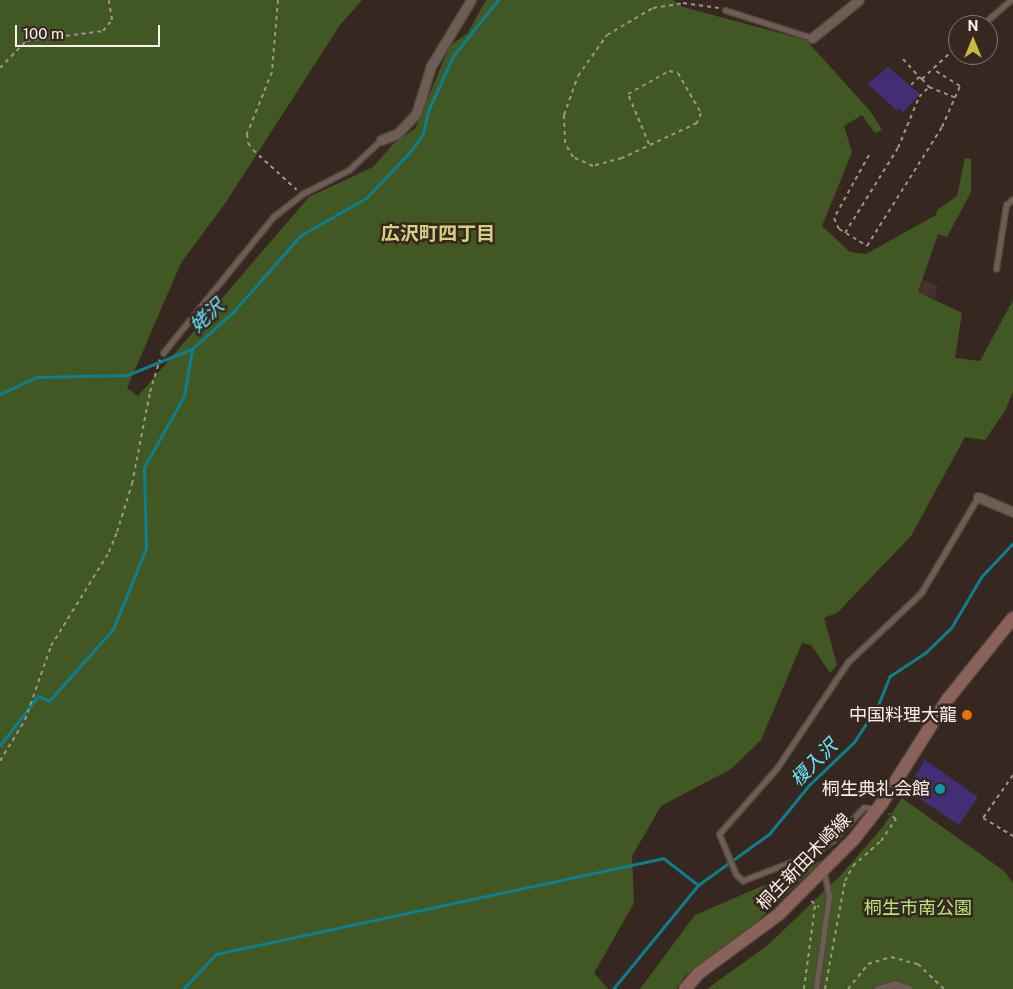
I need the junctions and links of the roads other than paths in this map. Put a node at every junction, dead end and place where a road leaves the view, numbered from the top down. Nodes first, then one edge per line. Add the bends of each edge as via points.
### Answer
1 (471, 0) edge
2 (858, 0) edge
3 (1011, 0) edge
4 (725, 10) road end
5 (994, 15) edge
6 (812, 38) joint
7 (381, 140) joint
8 (1013, 199) edge
9 (996, 269) dead end
10 (163, 354) road end
11 (978, 497) joint
12 (1013, 512) edge
13 (1013, 618) edge
14 (883, 812) junction
15 (824, 871) junction
16 (815, 982) junction
17 (685, 989) edge
18 (811, 989) edge
19 (816, 989) edge
20 (878, 989) edge
21 (908, 989) edge

1 - 7 street via 431,66 416,114 398,133
2 - 6 street
3 - 5 lane
4 - 6 lane
7 - 10 lane via 349,170 302,194 262,230
8 - 9 lane via 1006,204
11 - 12 street
11 - 14 lane via 921,593 848,662 777,768 719,834 736,875 743,881 751,880 816,853 833,841 864,808 872,806
13 - 14 main road, 桐生新田木崎線 via 947,700
14 - 15 main road, 桐生新田木崎線
15 - 16 lane via 829,897
15 - 17 main road, 桐生新田木崎線 via 758,933 699,974
16 - 18 lane
16 - 19 lane
20 - 21 street via 896,984

